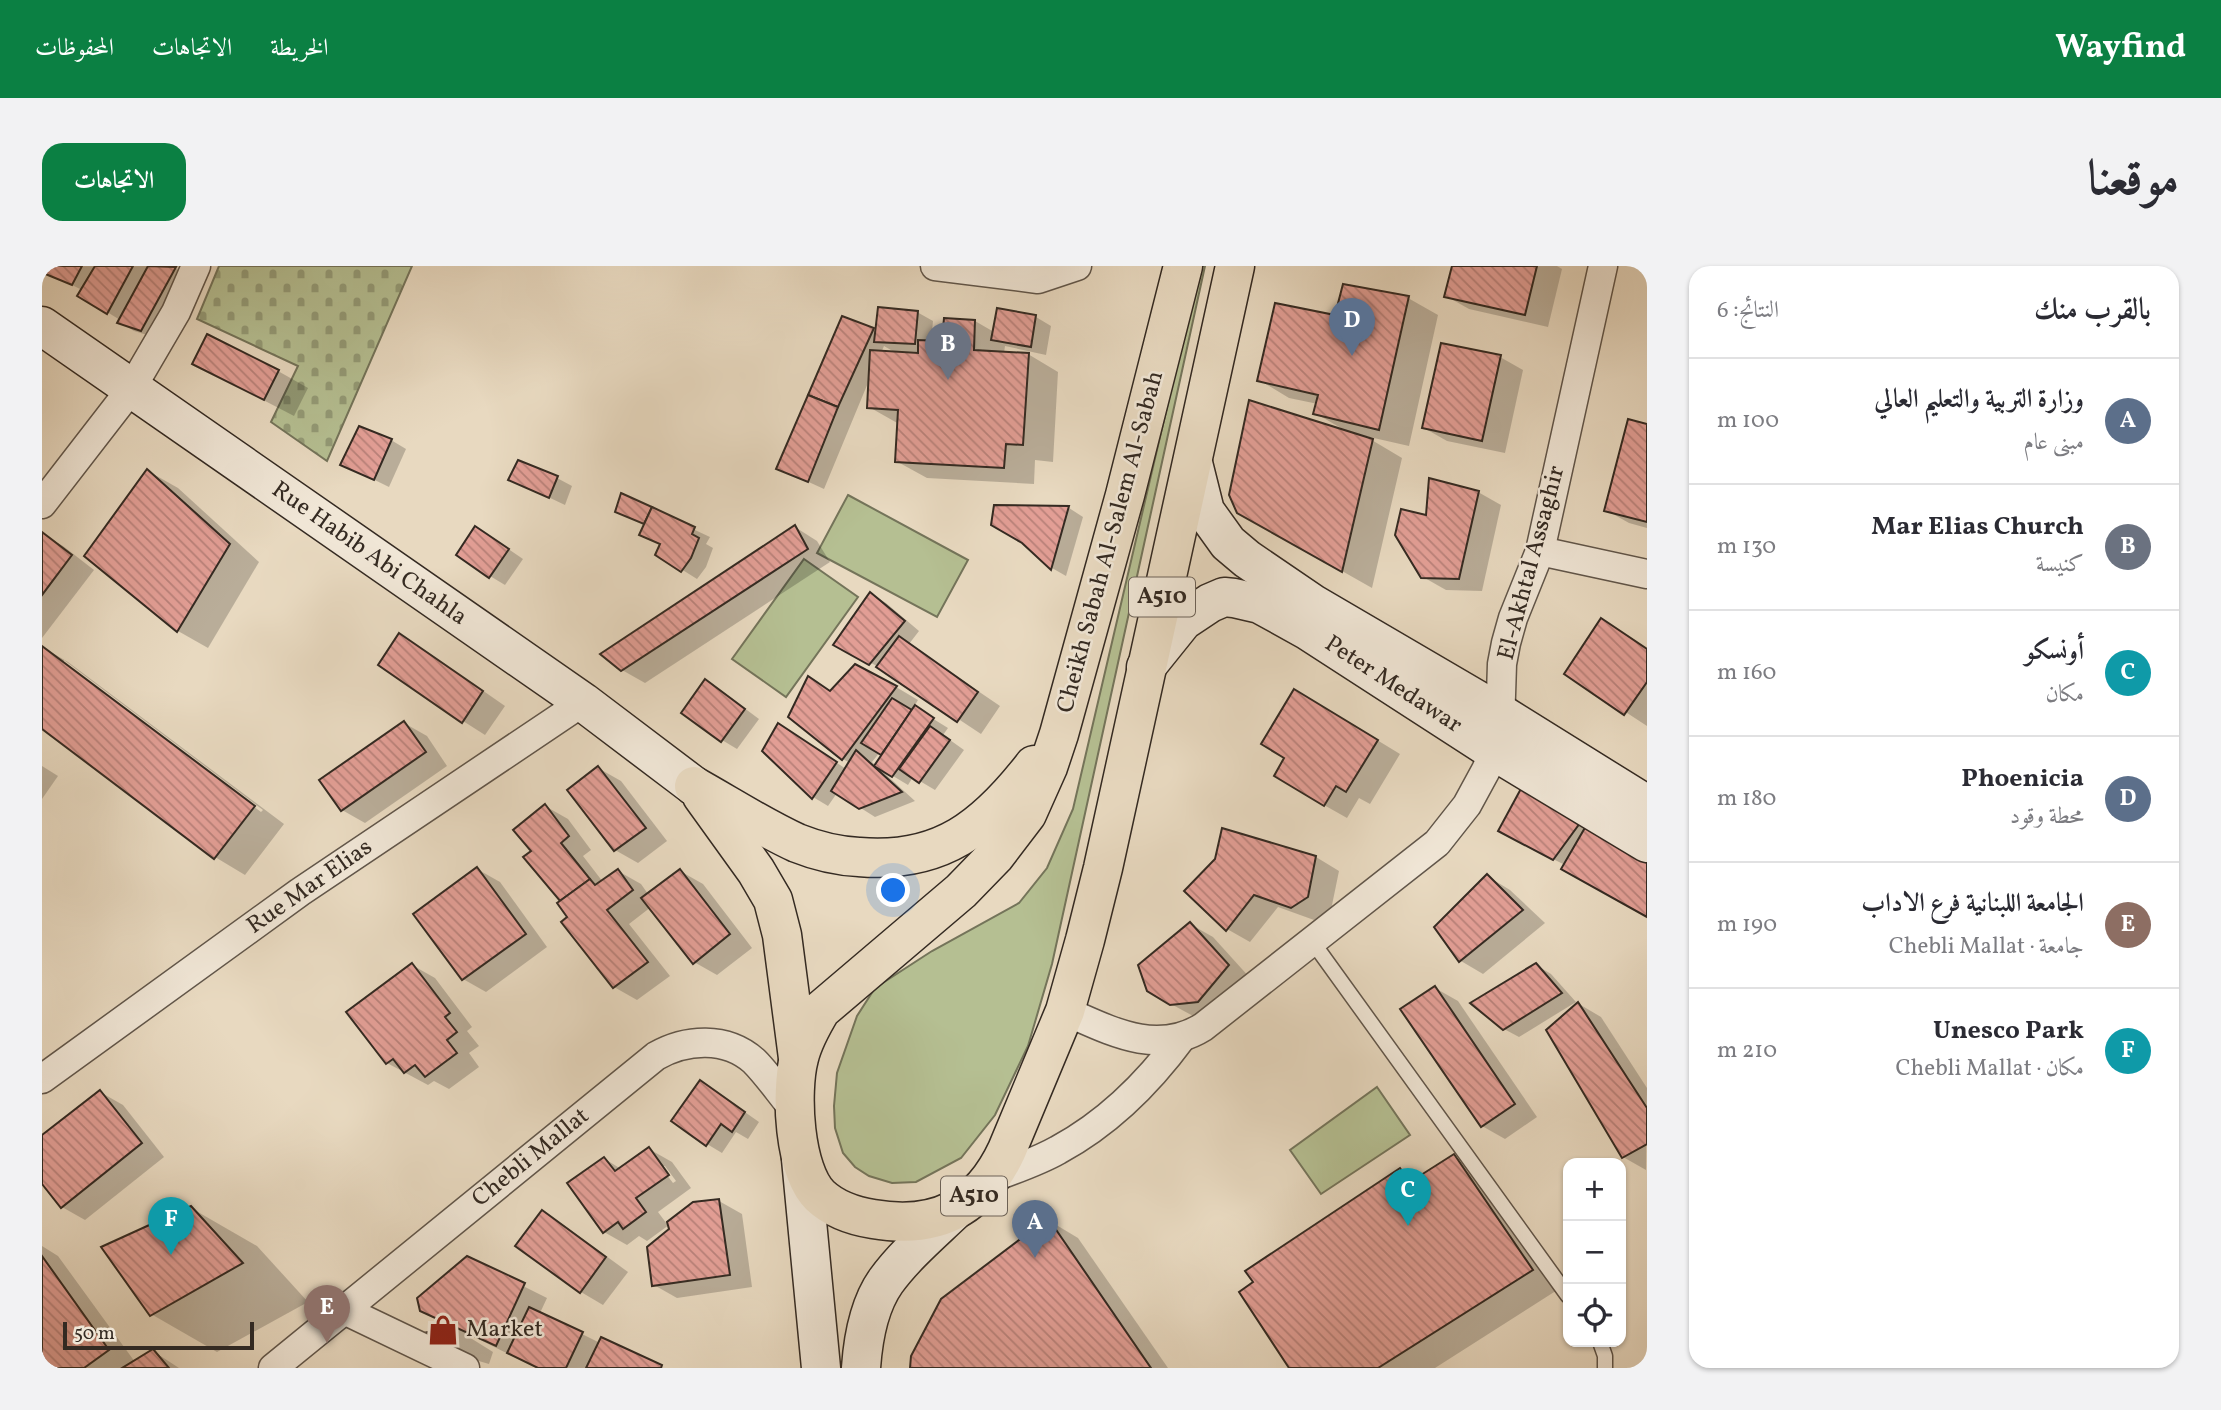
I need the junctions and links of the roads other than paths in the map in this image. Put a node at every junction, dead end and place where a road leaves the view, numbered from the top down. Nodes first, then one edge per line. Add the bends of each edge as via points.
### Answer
1 (196, 266) edge
2 (935, 266) edge
3 (1077, 266) edge
4 (1171, 266) edge
5 (1183, 266) edge
6 (1235, 266) edge
7 (1247, 266) edge
8 (1603, 266) edge
9 (1170, 321) junction
10 (42, 326) edge
11 (1223, 327) junction
12 (131, 389) junction
13 (1193, 463) junction
14 (42, 504) edge
15 (1540, 551) junction
16 (1647, 574) edge
17 (1146, 667) junction
18 (583, 702) junction
19 (1501, 714) junction
20 (1059, 734) junction
21 (1494, 751) junction
22 (694, 786) junction
23 (1600, 795) junction
24 (1647, 805) edge
25 (1647, 843) edge
26 (1312, 941) junction
27 (1065, 1011) junction
28 (1182, 1037) junction
29 (798, 1062) junction
30 (42, 1079) edge
31 (798, 1138) junction
32 (992, 1178) junction
33 (954, 1211) junction
34 (1563, 1289) edge
35 (344, 1310) junction
36 (1602, 1347) edge
37 (819, 1359) edge
38 (273, 1368) edge
39 (465, 1368) edge
40 (861, 1368) edge
41 (1605, 1368) edge

1 - 12 street via 176,312
2 - 3 street via 1038,279
4 - 9 highway
5 - 9 highway, Cheikh Sabah Al-Salem Al-Sabah
6 - 11 highway
7 - 11 highway
8 - 15 street, El-Akhtal Assaghir
9 - 20 highway, Cheikh Sabah Al-Salem Al-Sabah / A510
10 - 12 street, Rue Habib Abi Chahla
11 - 13 highway, A510
12 - 14 street
12 - 18 street, Rue Habib Abi Chahla
13 - 17 highway, A510
13 - 19 street, Peter Medawar via 1205,511 1228,543 1247,559 1313,604
15 - 16 street
15 - 19 street, El-Akhtal Assaghir via 1506,643
17 - 21 street, Peter Medawar via 1196,611 1224,597 1251,601 1307,630
17 - 27 highway, A510 via 1103,868
18 - 22 street, Rue Habib Abi Chahla
18 - 30 street, Rue Mar Elias via 300,892
19 - 21 street, El-Akhtal Assaghir
19 - 23 street, Peter Medawar
20 - 22 highway via 992,814 944,846 900,858 818,850
20 - 29 highway, Cheikh Sabah Al-Salem Al-Sabah / A510 via 1027,814 995,856 961,891 821,1010
21 - 23 street, Peter Medawar
21 - 26 street, El-Akhtal Assaghir via 1467,805 1437,843
22 - 29 highway via 773,900 782,935
23 - 24 street, Peter Medawar
23 - 25 street, Peter Medawar
26 - 28 street, El-Akhtal Assaghir via 1203,1027
26 - 34 lane
27 - 28 street, El-Akhtal Assaghir via 1126,1036 1164,1041
27 - 32 highway, A510
28 - 32 street via 1155,1073 1113,1112 1057,1151
29 - 31 highway, A510
31 - 33 highway, A510 via 818,1195 848,1213 905,1222
31 - 35 street, Chebli Mallat via 754,1061 741,1052 709,1042 668,1049
31 - 37 street
32 - 33 highway, A510
33 - 40 street via 886,1281 867,1326
35 - 38 street, Chebli Mallat
35 - 39 street
36 - 41 lane

